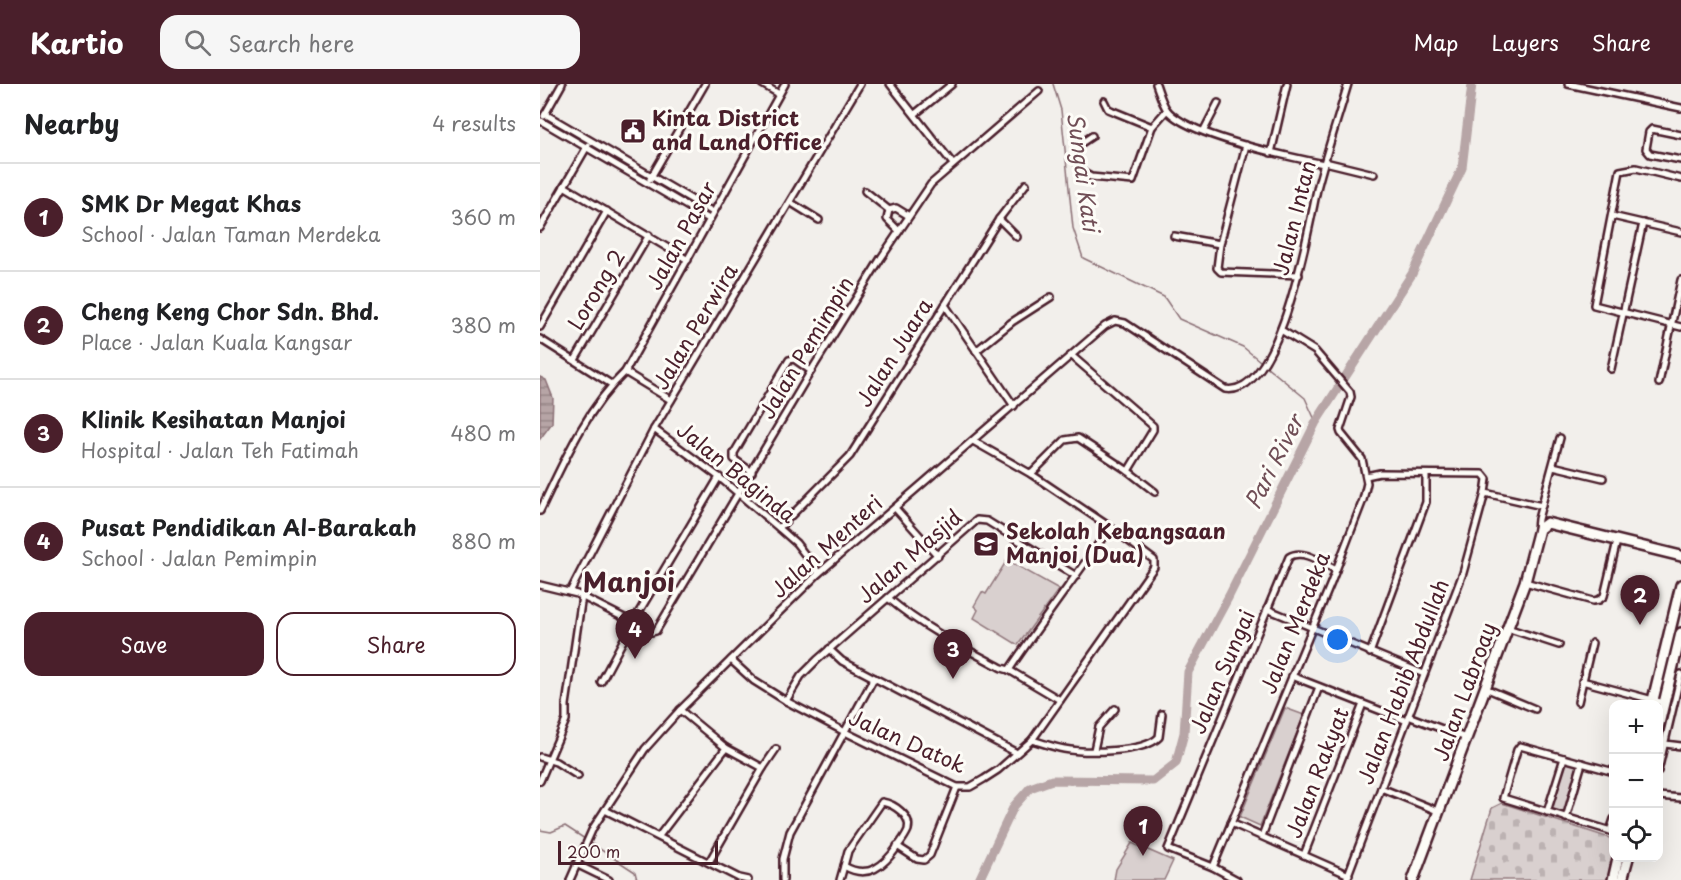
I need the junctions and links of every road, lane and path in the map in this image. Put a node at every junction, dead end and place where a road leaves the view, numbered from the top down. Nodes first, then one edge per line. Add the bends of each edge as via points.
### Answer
1 (562, 84) edge
2 (705, 84) edge
3 (762, 84) edge
4 (785, 84) edge
5 (860, 84) edge
6 (890, 84) edge
7 (952, 84) edge
8 (1156, 84) edge
9 (1287, 84) edge
10 (1348, 84) edge
11 (1568, 84) edge
12 (1587, 86) edge
13 (1039, 92) dead end
14 (779, 94) junction
15 (1104, 101) dead end
16 (1218, 103) dead end
17 (1681, 108) edge
18 (1167, 110) junction
19 (545, 114) junction
20 (915, 114) junction
21 (540, 122) edge
22 (1152, 127) junction
23 (1204, 130) junction
24 (1681, 135) edge
25 (1092, 136) dead end
26 (590, 141) junction
27 (1246, 145) junction
28 (586, 148) junction
29 (1271, 153) junction
30 (1681, 160) edge
31 (1324, 163) junction
32 (953, 164) junction
33 (1374, 174) dead end
34 (651, 176) junction
35 (1681, 179) edge
36 (647, 183) junction
37 (1026, 184) dead end
38 (564, 186) junction
39 (865, 191) dead end
40 (790, 202) junction
41 (889, 210) junction
42 (607, 211) junction
43 (713, 212) junction
44 (909, 216) junction
45 (1612, 216) junction
46 (709, 219) junction
47 (999, 219) junction
48 (819, 220) dead end
49 (1643, 223) junction
50 (540, 228) edge
51 (899, 231) junction
52 (1681, 231) edge
53 (649, 236) junction
54 (1174, 236) dead end
55 (1017, 237) dead end
56 (1220, 244) junction
57 (688, 260) junction
58 (1299, 275) junction
59 (1681, 280) edge
60 (1052, 297) dead end
61 (945, 305) junction
62 (1624, 312) junction
63 (1671, 324) junction
64 (540, 327) edge
65 (1681, 327) edge
66 (1281, 330) junction
67 (540, 339) edge
68 (976, 351) junction
69 (1072, 356) junction
70 (574, 360) junction
71 (1611, 369) dead end
72 (811, 370) junction
73 (625, 372) junction
74 (1255, 375) joint
75 (1659, 383) dead end
76 (611, 384) junction
77 (671, 400) junction
78 (1014, 406) junction
79 (654, 429) junction
80 (1560, 438) dead end
81 (973, 441) junction
82 (1553, 466) junction
83 (1128, 471) junction
84 (752, 472) junction
85 (1031, 474) junction
86 (1426, 474) junction
87 (1366, 476) junction
88 (719, 477) junction
89 (1603, 478) dead end
90 (1155, 492) dead end
91 (1485, 493) junction
92 (738, 495) junction
93 (895, 508) junction
94 (1541, 508) junction
95 (540, 511) edge
96 (1552, 524) junction
97 (1110, 527) junction
98 (779, 528) junction
99 (1536, 534) junction
100 (1617, 541) junction
101 (938, 556) junction
102 (1681, 556) edge
103 (1336, 570) junction
104 (819, 573) junction
105 (1076, 576) junction
106 (1525, 582) junction
107 (540, 585) edge
108 (1681, 585) edge
109 (570, 592) junction
110 (582, 596) junction
111 (888, 598) junction
112 (1267, 609) junction
113 (633, 622) junction
114 (1313, 628) junction
115 (1508, 628) junction
116 (1681, 633) edge
117 (1592, 643) dead end
118 (1559, 645) dead end
119 (829, 649) junction
120 (1370, 653) junction
121 (731, 660) junction
122 (1010, 670) junction
123 (1424, 674) junction
124 (1681, 674) edge
125 (1292, 676) junction
126 (874, 678) junction
127 (1582, 681) junction
128 (601, 682) dead end
129 (1657, 684) junction
130 (1319, 687) junction
131 (1485, 688) junction
132 (1676, 688) edge
133 (1060, 700) junction
134 (1643, 700) edge
135 (1654, 700) edge
136 (786, 701) junction
137 (1578, 702) dead end
138 (1664, 703) joint
139 (1363, 704) junction
140 (1663, 708) edge
141 (1115, 709) dead end
142 (1535, 709) dead end
143 (680, 710) junction
144 (1162, 714) dead end
145 (1407, 719) junction
146 (845, 732) junction
147 (1466, 738) junction
148 (1032, 740) junction
149 (1665, 744) junction
150 (1681, 746) edge
151 (726, 748) junction
152 (776, 749) dead end
153 (1094, 750) junction
154 (1015, 753) junction
155 (1663, 754) edge
156 (540, 757) edge
157 (1564, 758) junction
158 (548, 759) junction
159 (1582, 763) junction
160 (763, 768) junction
161 (1609, 771) edge
162 (578, 776) dead end
163 (540, 781) edge
164 (957, 787) junction
165 (1381, 788) junction
166 (1663, 796) edge
167 (1681, 798) edge
168 (605, 810) junction
169 (1440, 812) junction
170 (1548, 812) junction
171 (1566, 818) junction
172 (1231, 823) junction
173 (1609, 830) edge
174 (1262, 836) junction
175 (659, 837) junction
176 (897, 846) junction
177 (1304, 855) junction
178 (709, 862) junction
179 (1619, 862) edge
180 (1627, 862) edge
181 (576, 864) junction
182 (844, 866) junction
183 (1213, 867) junction
184 (1348, 877) edge
185 (739, 879) edge
186 (570, 880) edge
187 (609, 880) edge
188 (748, 880) edge
189 (783, 880) edge
190 (840, 880) edge
191 (1237, 880) edge
192 (1413, 880) edge
193 (1621, 880) edge

1 - 19 street
2 - 34 street
3 - 14 street
4 - 14 street, Jalan Pasar
5 - 40 street, Jalan Perwira
6 - 20 street
7 - 20 street
8 - 18 street
9 - 29 street
10 - 31 street, Jalan Intan
11 - 12 street
12 - 17 street
13 - 32 street, Jalan Pemimpin
14 - 43 street, Jalan Pasar
15 - 22 street via 1108,109
16 - 23 street
18 - 22 street
18 - 23 street via 1181,121
19 - 21 street
19 - 26 street
20 - 32 street
21 - 28 street
22 - 25 street via 1133,181 1091,177 1080,171 1080,144
23 - 27 street
24 - 30 street via 1652,129 1646,149 1650,154
26 - 28 street
26 - 34 street
27 - 29 street
27 - 56 street
28 - 36 street
28 - 38 street
29 - 31 street
31 - 33 street
31 - 58 street, Jalan Intan
32 - 44 street, Jalan Pemimpin via 931,184
34 - 36 street
34 - 43 street
35 - 45 street via 1636,168 1620,171
36 - 46 street
37 - 47 street, Jalan Juara
38 - 42 street
38 - 50 street
39 - 41 street
40 - 48 street
40 - 77 street, Jalan Perwira
41 - 44 street via 896,208
41 - 51 street via 887,219
42 - 53 street
42 - 64 street
43 - 46 street, Jalan Pasar
44 - 51 street, Jalan Pemimpin
45 - 49 street
45 - 62 street via 1594,305
46 - 57 street, Jalan Pasar
47 - 55 street
47 - 61 street, Jalan Juara
49 - 52 street
49 - 62 street
51 - 72 street, Jalan Pemimpin
53 - 57 street
53 - 70 street, Lorong 2
54 - 56 street
56 - 58 street via 1217,265 1221,272
57 - 73 street, Jalan Pasar
58 - 66 street, Jalan Intan
59 - 63 street
60 - 68 street
61 - 68 street
61 - 98 street, Jalan Juara via 850,456
62 - 63 street
62 - 71 street
63 - 65 street
63 - 75 street
66 - 74 street, Jalan Intan
66 - 87 street via 1315,351 1350,392 1340,430 1362,459
67 - 70 street
68 - 78 street
69 - 74 street, Jalan Menteri via 1115,321 1125,323 1224,388 1243,386
69 - 78 street, Jalan Menteri
69 - 83 street via 1153,426
70 - 76 street
72 - 84 street, Jalan Pemimpin
72 - 84 street via 794,358 789,360 734,453 734,459
73 - 76 street, Jalan Pasar
73 - 77 street
76 - 95 street via 563,463
77 - 79 street, Jalan Perwira
78 - 81 street, Jalan Menteri
79 - 88 street, Jalan Baginda
79 - 109 street, Jalan Perwira
80 - 82 street
81 - 85 street
81 - 93 street, Jalan Menteri
82 - 89 street
82 - 94 street
83 - 85 street via 1078,438 1071,438
83 - 90 street
84 - 92 street, Jalan Pemimpin
85 - 97 street
86 - 87 street
86 - 91 street via 1483,474 1487,479
86 - 120 street via 1426,502
87 - 103 street, Jalan Merdeka via 1364,500
88 - 92 street, Jalan Baginda
88 - 113 street
91 - 94 street
91 - 123 street, Jalan Habib Abdullah via 1463,573
92 - 98 street, Jalan Baginda
92 - 113 street, Jalan Pemimpin via 656,631
93 - 101 street
93 - 104 street, Jalan Menteri
94 - 96 street via 1543,518
94 - 99 street
96 - 99 main road via 1544,525
96 - 100 main road
97 - 105 street
97 - 133 street, Jalan Datok via 1152,557 1154,567
98 - 104 street, Jalan Baginda
99 - 106 main road, Jalan Labroay
100 - 102 main road
100 - 106 main road via 1544,529
100 - 106 street via 1604,596 1599,600
101 - 105 street, Jalan Masjid via 974,522 982,520
101 - 111 street, Jalan Masjid
103 - 112 street, Jalan Sungai via 1296,553 1289,557
103 - 114 street, Jalan Merdeka
104 - 121 street, Jalan Menteri
105 - 122 street
106 - 115 main road, Jalan Labroay
107 - 109 street
108 - 129 main road
109 - 110 street
110 - 113 street
110 - 158 street via 566,720
111 - 119 street, Jalan Masjid
111 - 122 street via 911,618
112 - 114 street
112 - 183 street, Jalan Sungai via 1168,849
113 - 128 street
114 - 120 street
114 - 125 street, Jalan Merdeka
115 - 118 street
115 - 131 main road, Jalan Labroay
116 - 132 main road
117 - 127 street
119 - 126 street via 842,661
119 - 136 street, Jalan Masjid via 801,676
120 - 123 street
121 - 136 street, Jalan Datok via 754,681
121 - 143 street, Jalan Menteri
122 - 133 street
123 - 145 street, Jalan Habib Abdullah
124 - 132 street
125 - 130 street
125 - 172 street, Jalan Merdeka
126 - 146 street
126 - 154 street
127 - 134 street
127 - 137 street
129 - 132 street
129 - 135 main road
130 - 139 street
130 - 174 street
131 - 142 street
131 - 147 main road, Jalan Labroay
132 - 138 main road
132 - 149 street
133 - 148 street, Jalan Datok
136 - 146 street, Jalan Datok
138 - 140 main road
139 - 145 street
139 - 177 street, Jalan Rakyat
141 - 153 street via 1099,727
143 - 151 street
143 - 168 street, Jalan Menteri via 645,749
144 - 153 street via 1159,737 1147,746
145 - 147 street
145 - 165 street, Jalan Habib Abdullah
146 - 164 street, Jalan Datok
146 - 189 street via 790,832 783,859
147 - 169 main road, Jalan Labroay
148 - 153 street via 1061,749
148 - 154 street, Jalan Datok
149 - 150 street
149 - 155 street
151 - 160 street
151 - 175 street
152 - 160 street
154 - 164 street, Jalan Datok via 984,779 970,787
156 - 158 street
157 - 159 street
157 - 170 street
157 - 170 street via 1520,746 1503,798
158 - 162 street
158 - 163 street
159 - 161 street
159 - 171 street
160 - 178 street
164 - 176 street via 930,855 924,860 917,859
165 - 169 street
165 - 184 street, Jalan Habib Abdullah
166 - 167 street
168 - 175 street
168 - 181 street, Jalan Menteri
169 - 192 main road, Jalan Labroay
170 - 171 street
171 - 173 street
172 - 174 street
172 - 183 street, Jalan Merdeka
174 - 177 street
175 - 178 street
176 - 182 street via 886,862 868,872
176 - 182 street via 908,830 908,820 882,802 848,851
177 - 184 street
178 - 185 street
179 - 193 main road
180 - 193 main road
181 - 186 street, Jalan Menteri
181 - 187 street
182 - 190 street
183 - 191 street
185 - 188 street

